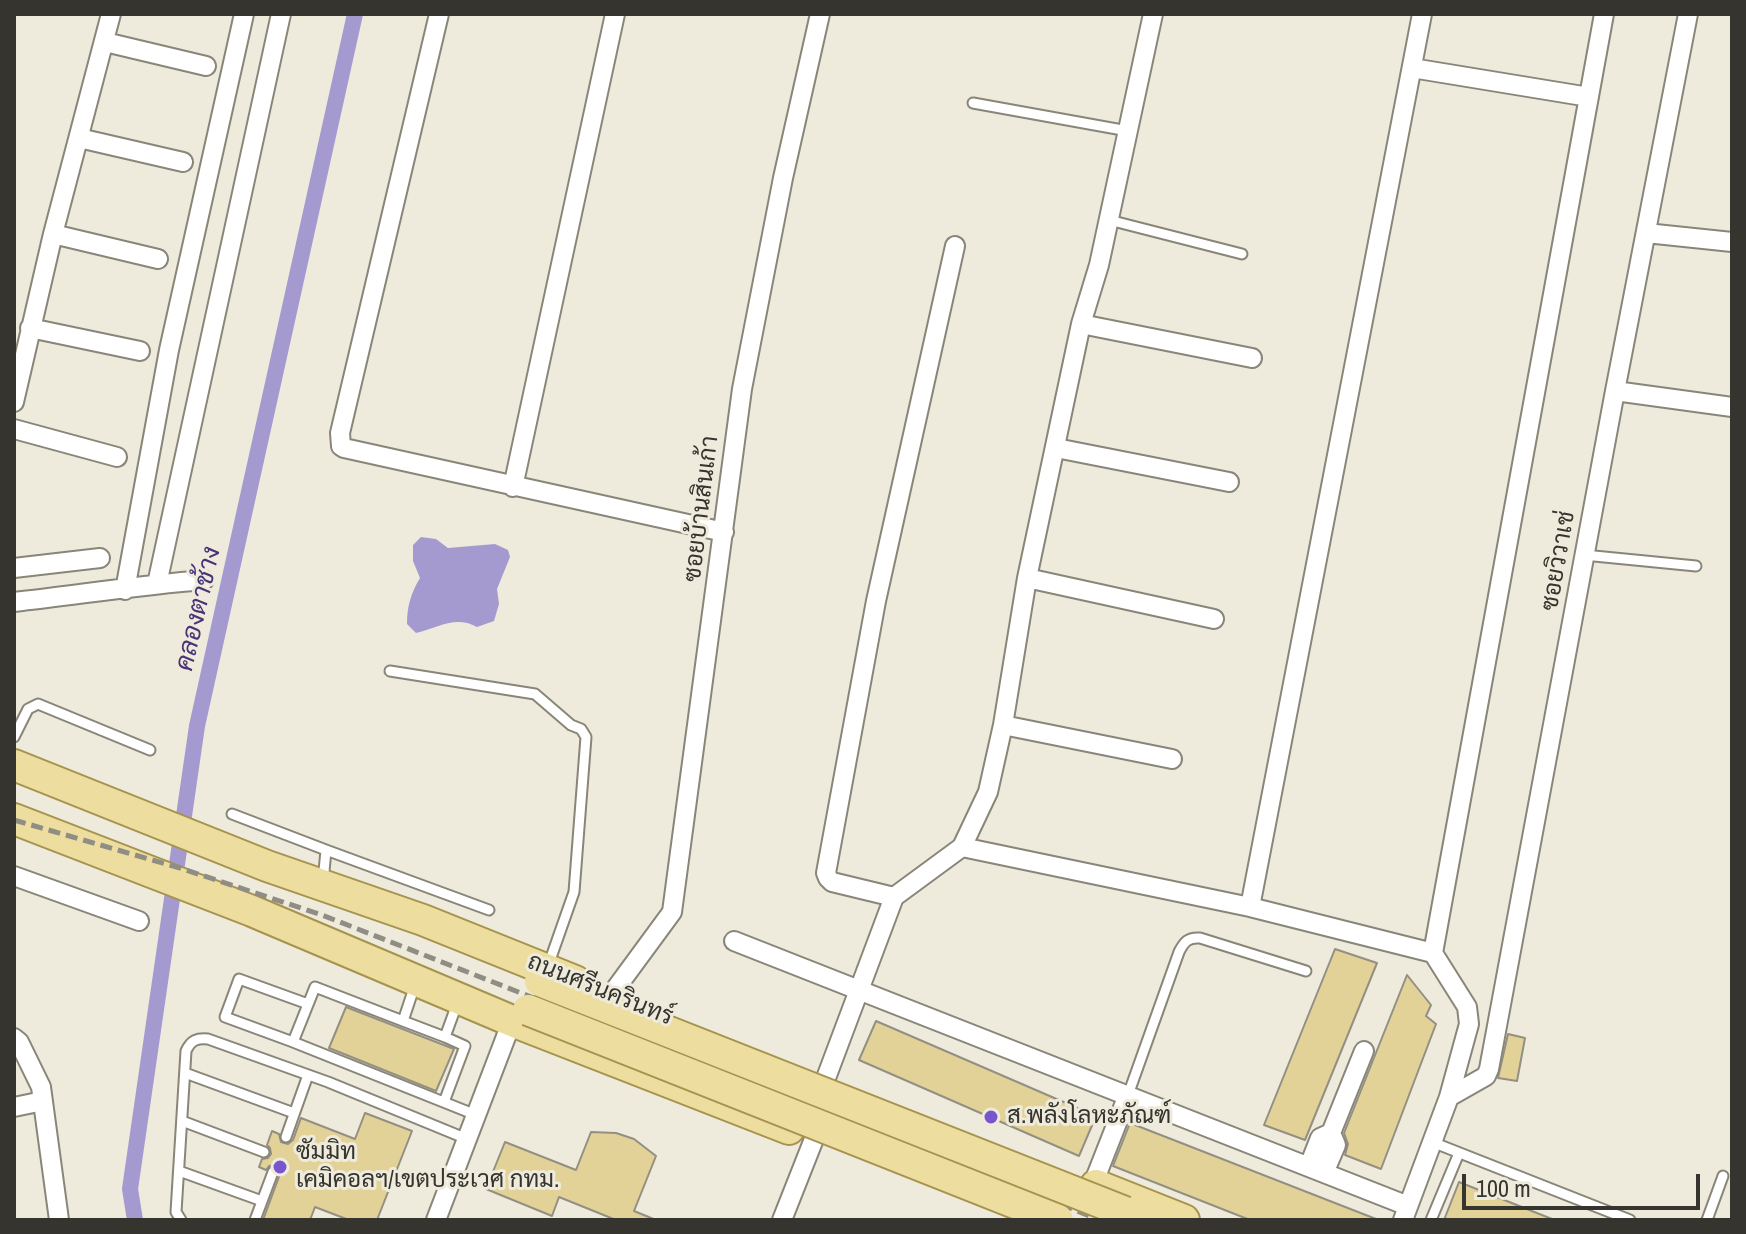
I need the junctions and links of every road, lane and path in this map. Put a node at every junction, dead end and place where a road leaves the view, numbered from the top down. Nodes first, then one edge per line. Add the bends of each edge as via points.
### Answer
1 (111, 14) edge
2 (244, 14) edge
3 (281, 14) edge
4 (439, 14) edge
5 (615, 14) edge
6 (820, 14) edge
7 (1153, 14) edge
8 (1422, 14) edge
9 (1604, 14) edge
10 (1688, 14) edge
11 (105, 42) junction
12 (206, 66) dead end
13 (1412, 68) junction
14 (1589, 97) junction
15 (973, 103) dead end
16 (1128, 131) junction
17 (79, 138) junction
18 (183, 162) dead end
19 (1109, 220) junction
20 (1646, 233) junction
21 (53, 234) junction
22 (1732, 242) edge
23 (955, 246) dead end
24 (1242, 254) dead end
25 (158, 259) dead end
26 (1081, 324) junction
27 (30, 328) junction
28 (140, 351) dead end
29 (1252, 358) dead end
30 (1615, 391) junction
31 (14, 402) edge
32 (1732, 407) edge
33 (14, 429) edge
34 (1056, 448) junction
35 (117, 457) dead end
36 (1229, 482) dead end
37 (513, 487) junction
38 (724, 532) junction
39 (1584, 555) junction
40 (100, 558) dead end
41 (1696, 566) dead end
42 (14, 568) edge
43 (1027, 578) junction
44 (204, 580) dead end
45 (157, 584) junction
46 (125, 590) junction
47 (14, 602) edge
48 (1214, 619) dead end
49 (390, 671) dead end
50 (1003, 725) junction
51 (14, 737) edge
52 (150, 750) dead end
53 (1172, 759) dead end
54 (14, 765) edge
55 (232, 814) dead end
56 (14, 819) edge
57 (962, 847) junction
58 (326, 850) junction
59 (267, 866) junction
60 (14, 876) edge
61 (323, 885) junction
62 (892, 902) junction
63 (1250, 907) junction
64 (489, 910) dead end
65 (252, 911) junction
66 (139, 921) dead end
67 (734, 941) dead end
68 (1433, 953) junction
69 (1306, 971) dead end
70 (543, 975) junction
71 (417, 982) junction
72 (861, 989) junction
73 (619, 998) junction
74 (459, 999) junction
75 (308, 1004) junction
76 (520, 1016) junction
77 (403, 1021) junction
78 (445, 1037) junction
79 (14, 1038) edge
80 (293, 1042) junction
81 (1364, 1051) dead end
82 (604, 1057) junction
83 (185, 1073) junction
84 (308, 1075) junction
85 (826, 1078) junction
86 (1128, 1095) junction
87 (1449, 1097) junction
88 (43, 1101) junction
89 (444, 1102) junction
90 (14, 1107) edge
91 (294, 1113) junction
92 (476, 1115) junction
93 (182, 1121) junction
94 (286, 1137) dead end
95 (467, 1139) junction
96 (814, 1139) junction
97 (1432, 1142) junction
98 (264, 1152) dead end
99 (1459, 1153) junction
100 (1038, 1162) junction
101 (1316, 1170) junction
102 (179, 1171) junction
103 (273, 1172) dead end
104 (1723, 1176) dead end
105 (1093, 1184) junction
106 (262, 1201) junction
107 (1406, 1213) edge
108 (1136, 1216) edge
109 (1016, 1219) edge
110 (59, 1220) edge
111 (181, 1220) edge
112 (255, 1220) edge
113 (436, 1220) edge
114 (782, 1220) edge
115 (1058, 1220) edge
116 (1184, 1220) edge
117 (1431, 1220) edge
118 (1630, 1220) edge
119 (1707, 1220) edge

1 - 11 street
2 - 46 street via 169,350
3 - 45 street
4 - 37 street via 340,441 344,448
5 - 37 street
6 - 38 street, ซอยบ้านสินเก้า via 742,389
7 - 16 street
8 - 13 street
9 - 14 street
10 - 20 street, ซอยวิวาเช่
11 - 12 street
11 - 17 street
13 - 14 street
13 - 63 street
14 - 68 street
15 - 16 lane
16 - 19 street
17 - 18 street
17 - 21 street
19 - 24 lane
19 - 26 street
20 - 22 street
20 - 30 street, ซอยวิวาเช่
21 - 25 street
21 - 27 street
23 - 62 street via 876,601 826,873 832,882
26 - 29 street
26 - 34 street
27 - 28 street
27 - 31 street
30 - 32 street
30 - 39 street, ซอยวิวาเช่
33 - 35 street
34 - 36 street
34 - 43 street
37 - 38 street
38 - 73 street, ซอยบ้านสินเก้า via 672,912
39 - 41 lane
39 - 87 street, ซอยวิวาเช่ via 1489,1069 1486,1076
40 - 42 street
43 - 48 street
43 - 50 street
44 - 45 street
45 - 46 street
46 - 47 street
49 - 70 lane via 535,694 584,732 574,892
50 - 53 street
50 - 57 street via 988,792
51 - 52 lane via 28,709 38,704
54 - 59 main road, ถนนศรีนครินทร์
55 - 58 lane
56 - 65 main road
57 - 62 street
57 - 63 street
58 - 61 lane
58 - 64 lane
59 - 61 main road, ถนนศรีนครินทร์
59 - 70 main road via 402,926
60 - 66 street
61 - 70 main road, ถนนศรีนครินทร์ via 423,920
62 - 72 street
63 - 68 street
65 - 71 main road
65 - 76 main road via 358,944
67 - 72 street
68 - 87 street via 1467,1007 1469,1024
69 - 86 lane via 1200,938 1188,939
70 - 73 main road, ถนนศรีนครินทร์
70 - 108 main road, bridge
71 - 74 main road
71 - 77 lane
72 - 85 street
72 - 86 street
73 - 82 main road via 646,1026 646,1036 635,1052
73 - 85 main road, ถนนศรีนครินทร์
74 - 76 main road
74 - 78 lane
75 - 77 lane via 315,987
75 - 80 lane
75 - 80 lane via 239,979 225,1017
76 - 82 main road
76 - 92 street
76 - 115 main road, bridge
77 - 78 lane
78 - 89 lane via 465,1046
79 - 88 street via 41,1087
80 - 89 lane
81 - 101 street via 1331,1133 1336,1145
82 - 96 main road
83 - 84 lane via 186,1051 201,1038
83 - 91 lane
83 - 93 lane
84 - 91 lane
84 - 95 lane
85 - 96 street
85 - 100 main road, ถนนศรีนครินทร์
86 - 101 street
86 - 105 street
87 - 97 street
88 - 90 street
88 - 110 street
89 - 92 lane
91 - 94 lane
92 - 95 street
93 - 98 lane
93 - 102 lane
95 - 113 street
96 - 109 main road
96 - 114 street
97 - 99 lane
97 - 107 street
99 - 117 lane
99 - 118 lane
100 - 105 main road, ถนนศรีนครินทร์
100 - 109 main road via 1004,1166 994,1178 995,1197
101 - 107 street
102 - 106 lane
102 - 111 lane via 176,1212
103 - 106 lane
104 - 119 lane
105 - 116 main road, ถนนศรีนครินทร์
106 - 112 lane

